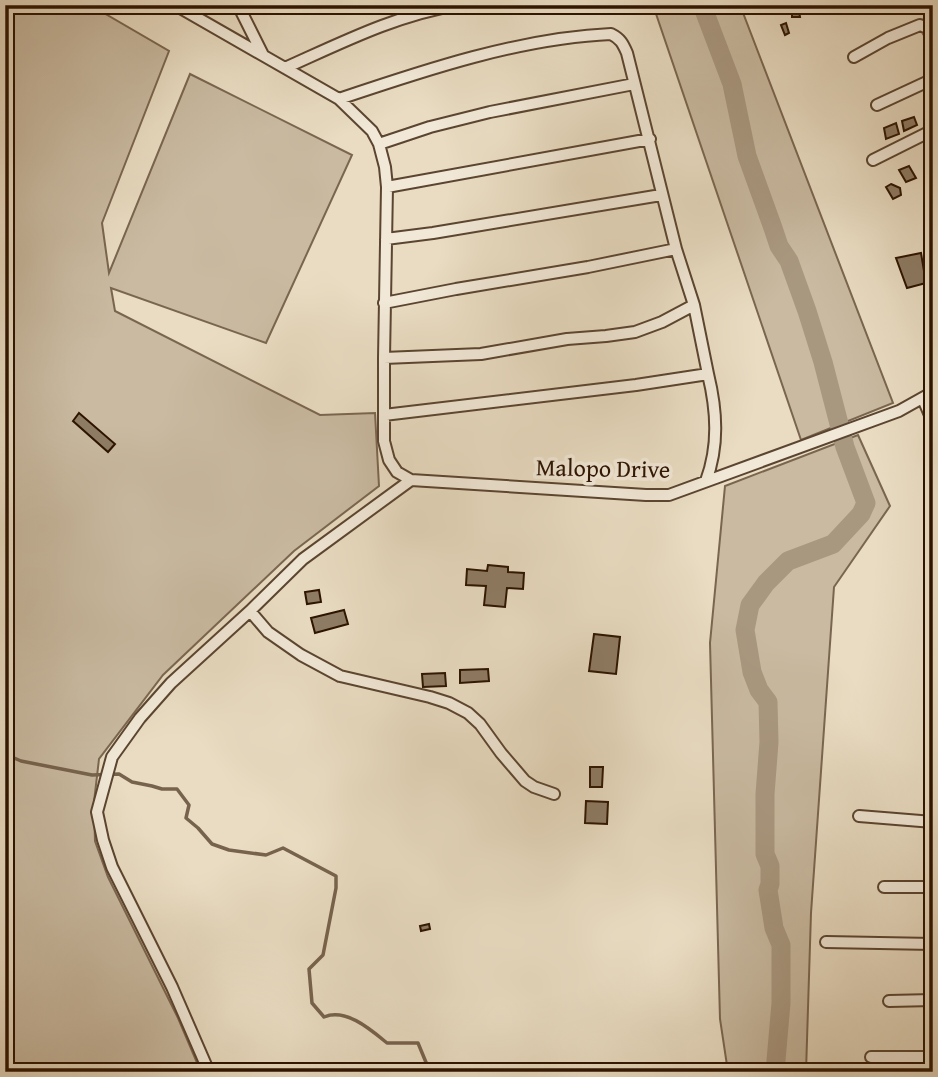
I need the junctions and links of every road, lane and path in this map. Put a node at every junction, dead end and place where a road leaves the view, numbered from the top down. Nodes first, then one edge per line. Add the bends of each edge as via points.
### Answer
1 (175, 5) edge
2 (258, 5) edge
3 (457, 5) edge
4 (239, 8) edge
5 (933, 40) edge
6 (263, 55) junction
7 (854, 57) dead end
8 (285, 68) junction
9 (933, 79) edge
10 (634, 84) junction
11 (339, 99) junction
12 (877, 105) dead end
13 (933, 130) edge
14 (650, 139) junction
15 (379, 144) junction
16 (873, 160) dead end
17 (387, 187) junction
18 (661, 195) junction
19 (386, 239) junction
20 (676, 249) junction
21 (384, 303) junction
22 (694, 305) junction
23 (384, 358) junction
24 (708, 374) junction
25 (933, 392) edge
26 (923, 399) junction
27 (384, 415) junction
28 (933, 422) edge
29 (411, 480) junction
30 (706, 481) junction
31 (250, 611) junction
32 (554, 794) dead end
33 (859, 816) dead end
34 (933, 822) edge
35 (884, 887) dead end
36 (933, 887) edge
37 (826, 942) dead end
38 (933, 944) edge
39 (933, 1000) edge
40 (889, 1001) dead end
41 (870, 1057) dead end
42 (933, 1057) edge
43 (209, 1072) edge

1 - 6 street
2 - 4 street
3 - 8 street via 397,20
4 - 6 street
5 - 7 street via 920,25
6 - 8 street
8 - 11 street
9 - 12 street
10 - 11 street via 623,44 611,34 544,42 470,59
10 - 14 street
10 - 15 street via 490,112
11 - 15 street via 373,131
13 - 16 street
14 - 17 street
14 - 18 street
15 - 17 street
17 - 19 street
18 - 19 street
18 - 20 street
19 - 21 street
20 - 21 street
20 - 22 street
21 - 23 street
22 - 23 street via 635,332 481,354
22 - 24 street
23 - 27 street
24 - 27 street
24 - 30 street via 716,429
25 - 26 street, Malopo Drive
26 - 28 street
26 - 30 street, Malopo Drive
27 - 29 street via 389,460
29 - 30 street, Malopo Drive via 646,495 669,495
29 - 31 street via 303,559
31 - 32 street via 268,632 340,676 430,697 468,713 525,781
31 - 43 street via 140,718 112,757 97,811 112,867
33 - 34 street
35 - 36 street
37 - 38 street
39 - 40 street
41 - 42 street

